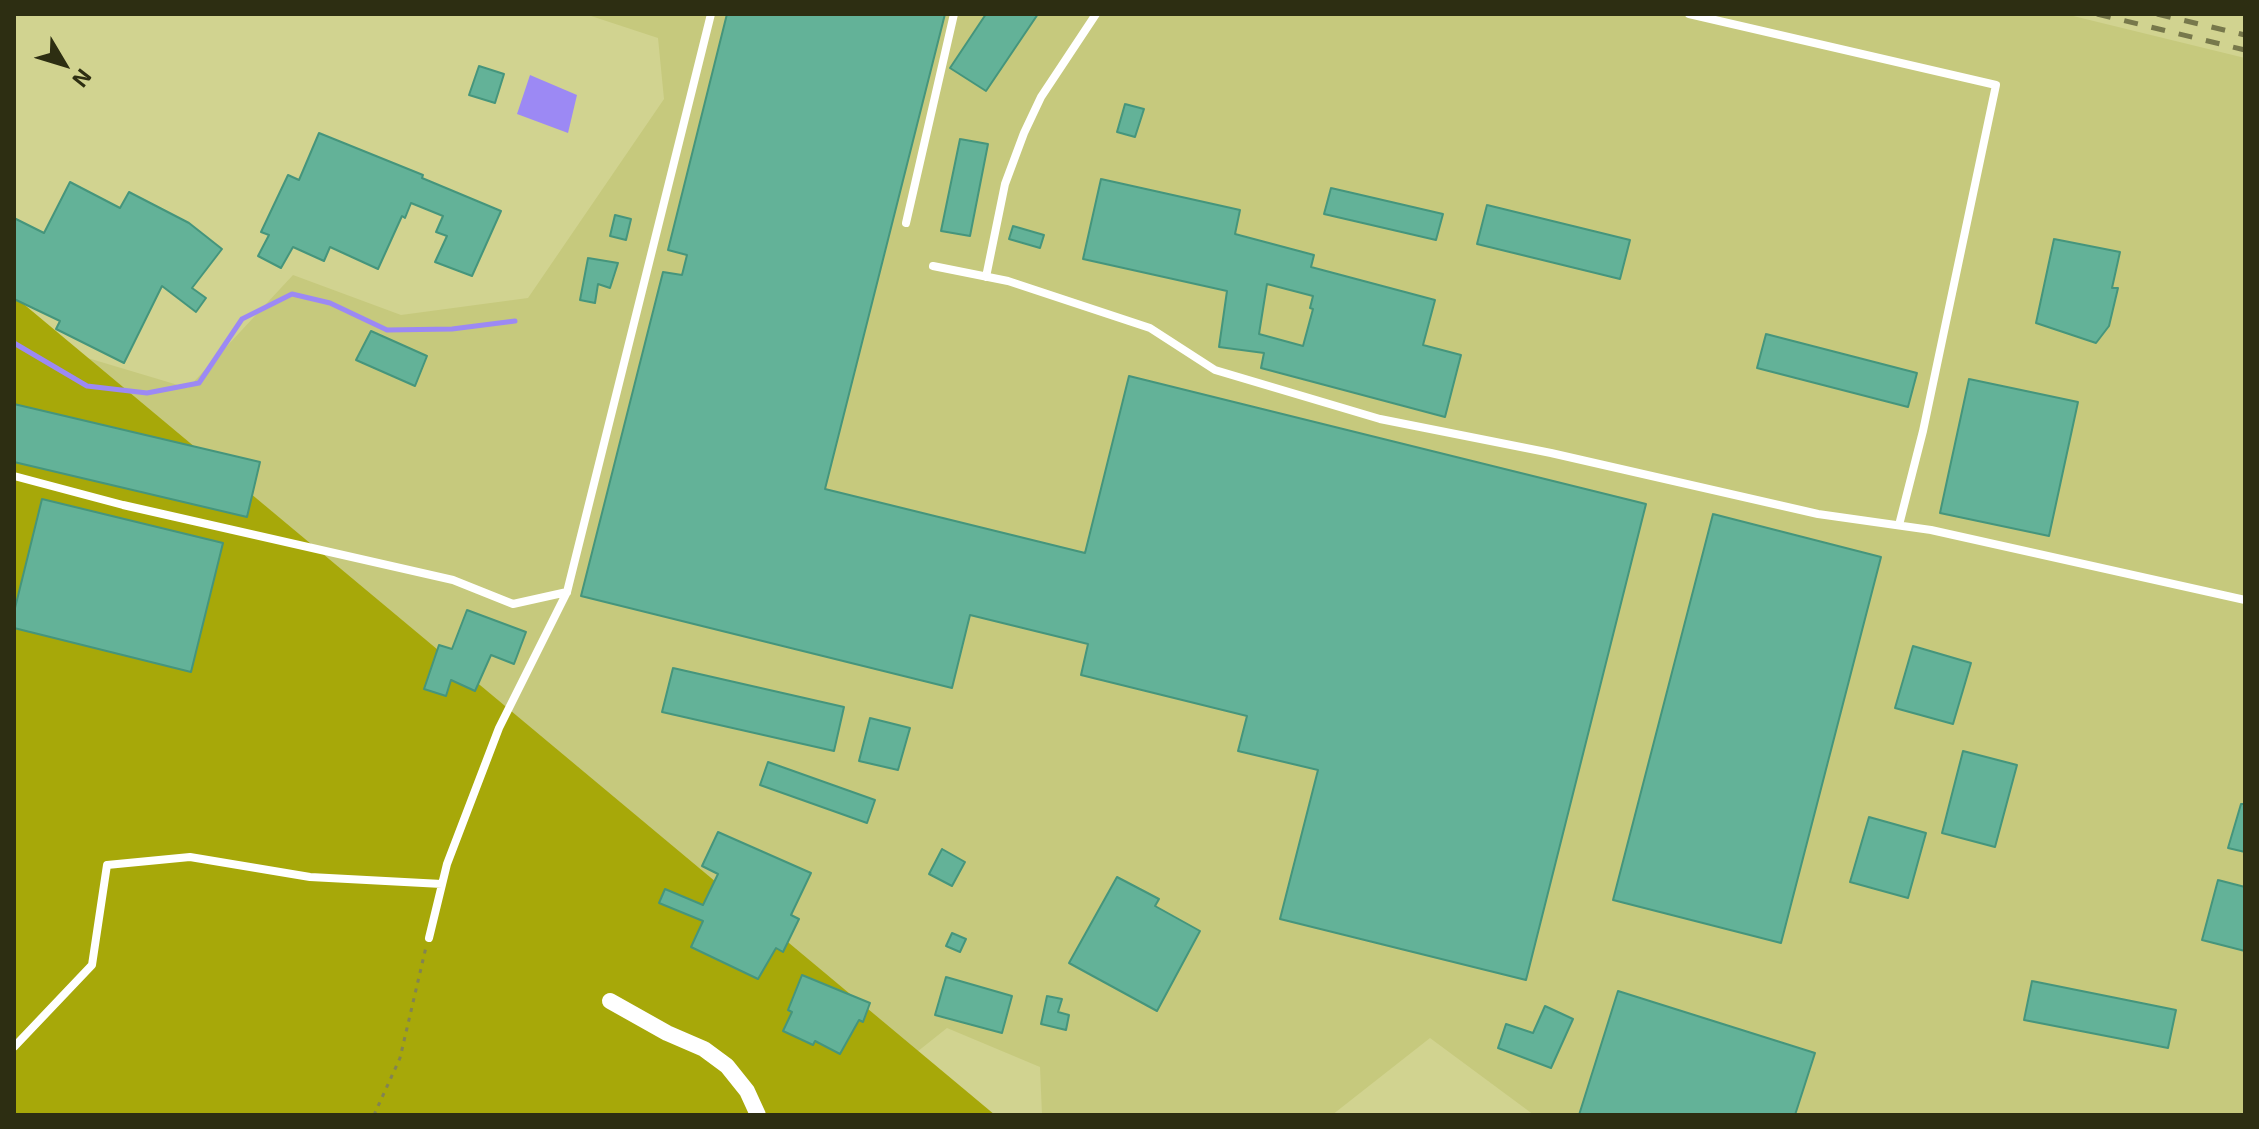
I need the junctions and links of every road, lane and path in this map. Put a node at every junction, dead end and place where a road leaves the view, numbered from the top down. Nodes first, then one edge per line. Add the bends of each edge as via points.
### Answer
1 (711, 14) edge
2 (954, 14) edge
3 (1096, 14) edge
4 (1689, 14) edge
5 (906, 223) dead end
6 (933, 266) dead end
7 (986, 277) junction
8 (14, 476) edge
9 (1899, 525) junction
10 (567, 592) junction
11 (2245, 600) edge
12 (442, 884) junction
13 (429, 938) joint
14 (610, 1001) dead end
15 (14, 1047) edge
16 (374, 1115) edge
17 (758, 1115) edge

1 - 10 lane
2 - 5 lane
3 - 7 lane via 1041,97 1024,133 1005,184
4 - 9 lane via 1996,85
6 - 7 lane
7 - 9 lane via 1150,328 1215,370 1380,419 1818,514
8 - 10 lane via 453,580 513,604
9 - 11 lane
10 - 12 lane via 499,728
12 - 13 lane
12 - 15 lane via 310,877 190,857 107,865 92,965
13 - 16 path via 400,1058
14 - 17 street via 727,1066

